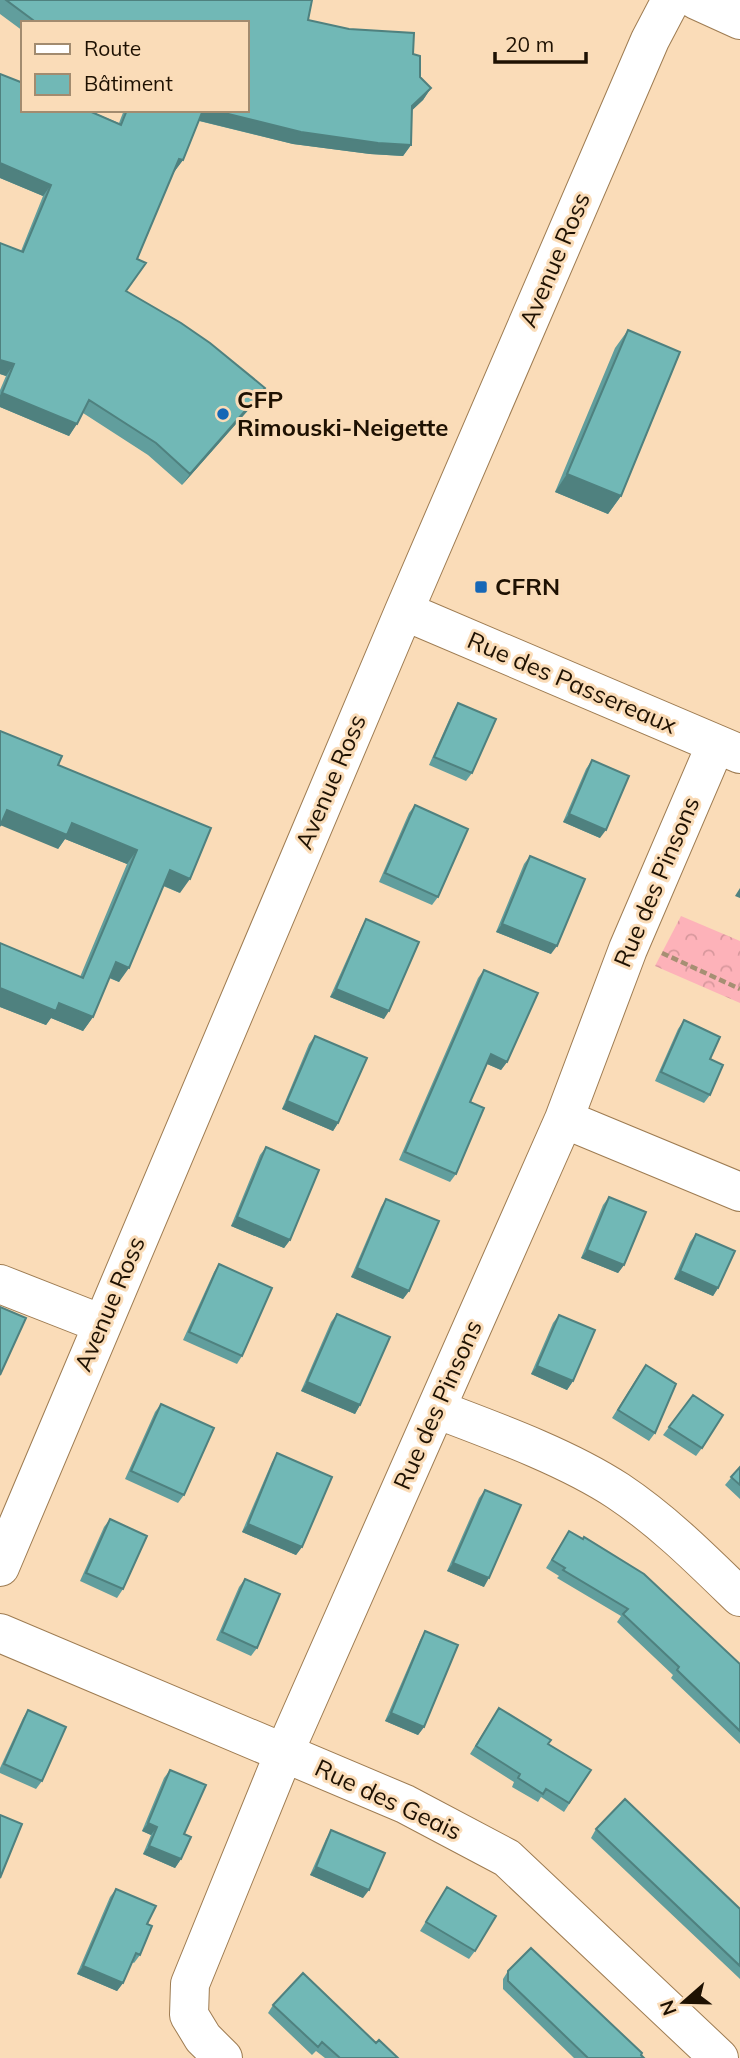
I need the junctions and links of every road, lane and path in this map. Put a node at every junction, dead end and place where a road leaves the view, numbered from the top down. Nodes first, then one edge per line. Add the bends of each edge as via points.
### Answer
1 (671, 0) edge
2 (696, 0) edge
3 (740, 20) edge
4 (404, 611) junction
5 (728, 749) edge
6 (628, 949) junction
7 (740, 989) edge
8 (564, 1119) junction
9 (740, 1192) edge
10 (0, 1284) edge
11 (102, 1324) junction
12 (436, 1409) junction
13 (0, 1567) edge
14 (740, 1597) edge
15 (0, 1633) edge
16 (284, 1753) junction
17 (223, 2058) edge
18 (719, 2058) edge

1 - 4 street, Avenue Ross
2 - 3 street
4 - 5 street, Rue des Passereaux
4 - 11 street, Avenue Ross
5 - 6 street, Rue des Pinsons
6 - 7 path via 664,953
6 - 8 street, Rue des Pinsons
8 - 9 street
8 - 12 street, Rue des Pinsons
10 - 11 street
11 - 13 street, Avenue Ross
12 - 14 street via 552,1456 617,1490 686,1544
12 - 16 street, Rue des Pinsons
15 - 16 street, Rue des Geais
16 - 17 street, Rue des Pinsons via 190,1984 189,2015
16 - 18 street, Rue des Geais via 405,1804 507,1858

